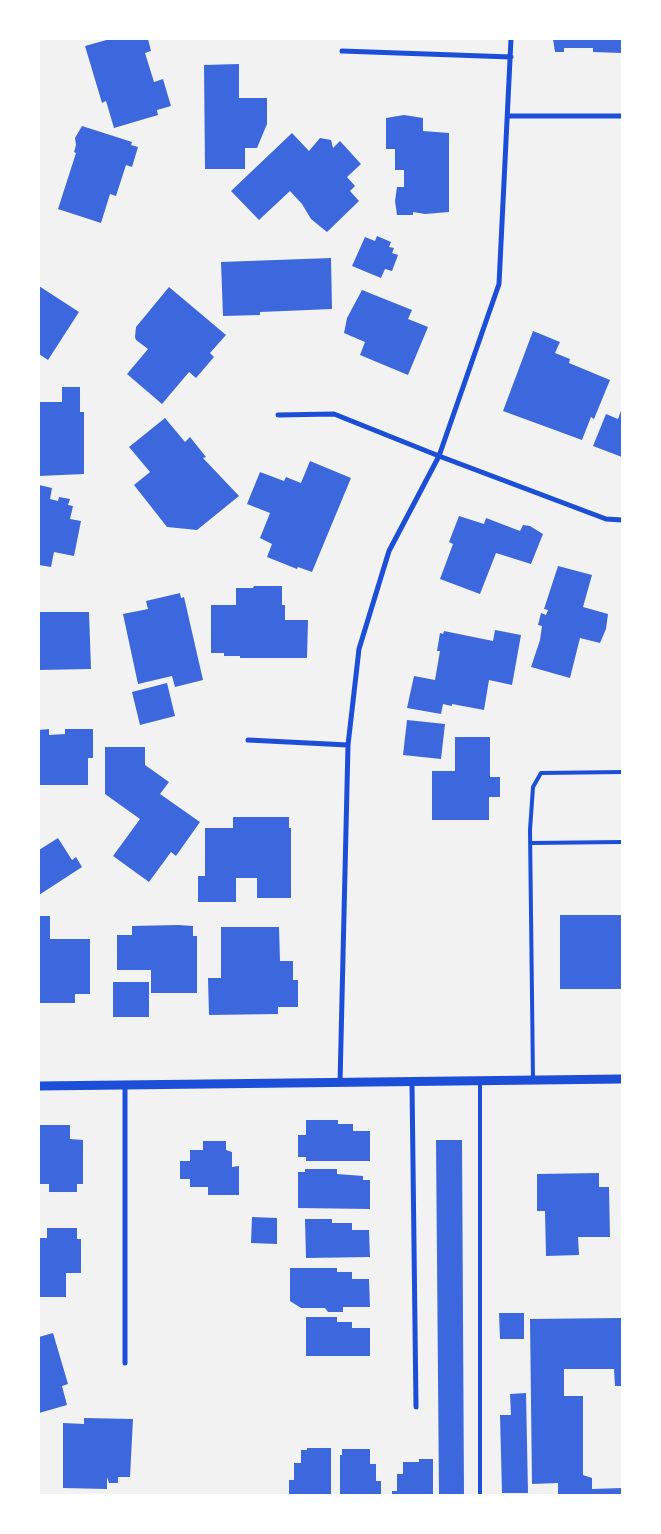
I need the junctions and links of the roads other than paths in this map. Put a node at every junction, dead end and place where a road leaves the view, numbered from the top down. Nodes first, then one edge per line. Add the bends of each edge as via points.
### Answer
1 (511, 39) edge
2 (342, 51) dead end
3 (511, 57) junction
4 (508, 116) junction
5 (622, 116) edge
6 (278, 415) dead end
7 (439, 456) junction
8 (622, 520) edge
9 (248, 740) dead end
10 (348, 746) junction
11 (622, 772) edge
12 (622, 842) edge
13 (531, 843) junction
14 (622, 1079) edge
15 (480, 1080) junction
16 (533, 1080) junction
17 (340, 1083) junction
18 (412, 1083) junction
19 (39, 1086) edge
20 (125, 1086) junction
21 (125, 1363) dead end
22 (416, 1407) dead end
23 (480, 1495) edge

1 - 3 street
2 - 3 street
3 - 4 street
4 - 5 street
4 - 7 street via 499,284
6 - 7 street via 334,414
7 - 8 street via 606,518
7 - 10 street via 389,551 359,649
9 - 10 street
10 - 17 street
11 - 13 lane via 540,772 533,787
12 - 13 lane
13 - 16 lane
14 - 16 street
15 - 16 street
15 - 18 street
15 - 23 lane
17 - 18 street
17 - 20 street
18 - 22 street
19 - 20 street
20 - 21 street

